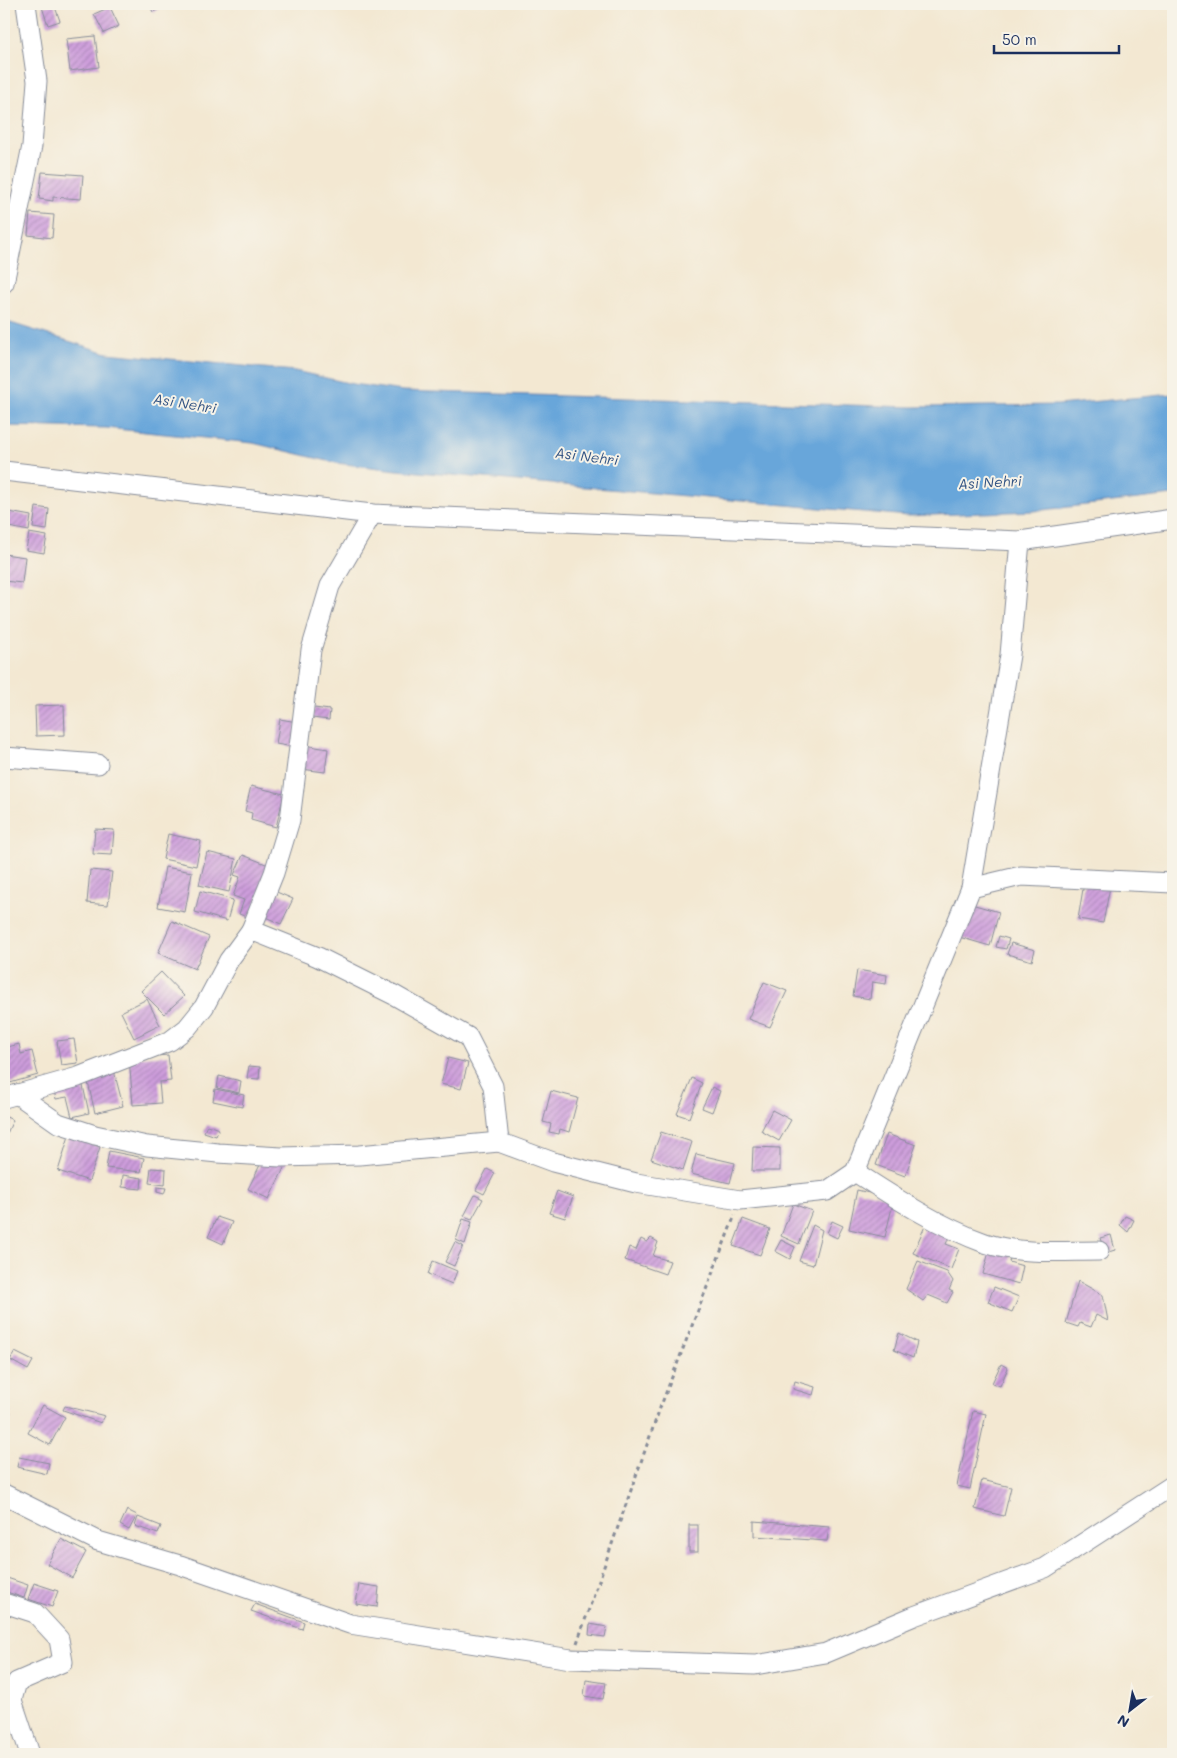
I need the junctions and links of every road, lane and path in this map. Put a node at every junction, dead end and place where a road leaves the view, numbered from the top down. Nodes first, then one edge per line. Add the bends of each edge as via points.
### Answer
1 (26, 4) edge
2 (4, 283) edge
3 (4, 471) edge
4 (372, 514) junction
5 (1173, 519) edge
6 (1020, 541) junction
7 (4, 757) edge
8 (98, 764) dead end
9 (1173, 883) edge
10 (971, 888) junction
11 (251, 930) junction
12 (10, 1096) edge
13 (500, 1142) junction
14 (855, 1172) junction
15 (740, 1200) junction
16 (1098, 1251) dead end
17 (1173, 1485) edge
18 (4, 1494) edge
19 (4, 1603) edge
20 (571, 1659) junction
21 (30, 1754) edge

1 - 2 street via 37,81 32,146
3 - 4 street
4 - 6 street
4 - 11 street via 330,586 311,650 290,820 274,874
5 - 6 street
6 - 10 street via 1010,655
7 - 8 street
9 - 10 street via 1020,876
10 - 14 street
11 - 12 street via 229,960 204,1007 187,1028 170,1041 78,1077
11 - 13 street via 318,957 468,1037 493,1086
12 - 13 street via 58,1124 95,1135 148,1146 218,1153 281,1157 358,1155
13 - 15 street via 553,1162 636,1183
14 - 15 street via 827,1191
14 - 16 street via 933,1218 986,1243 1022,1250
15 - 20 path via 660,1408
17 - 20 street via 1044,1568 914,1616 826,1653 755,1665
18 - 20 street via 98,1541 180,1565 350,1624
19 - 21 street via 35,1614 59,1639 62,1655 63,1662 17,1682 12,1700

